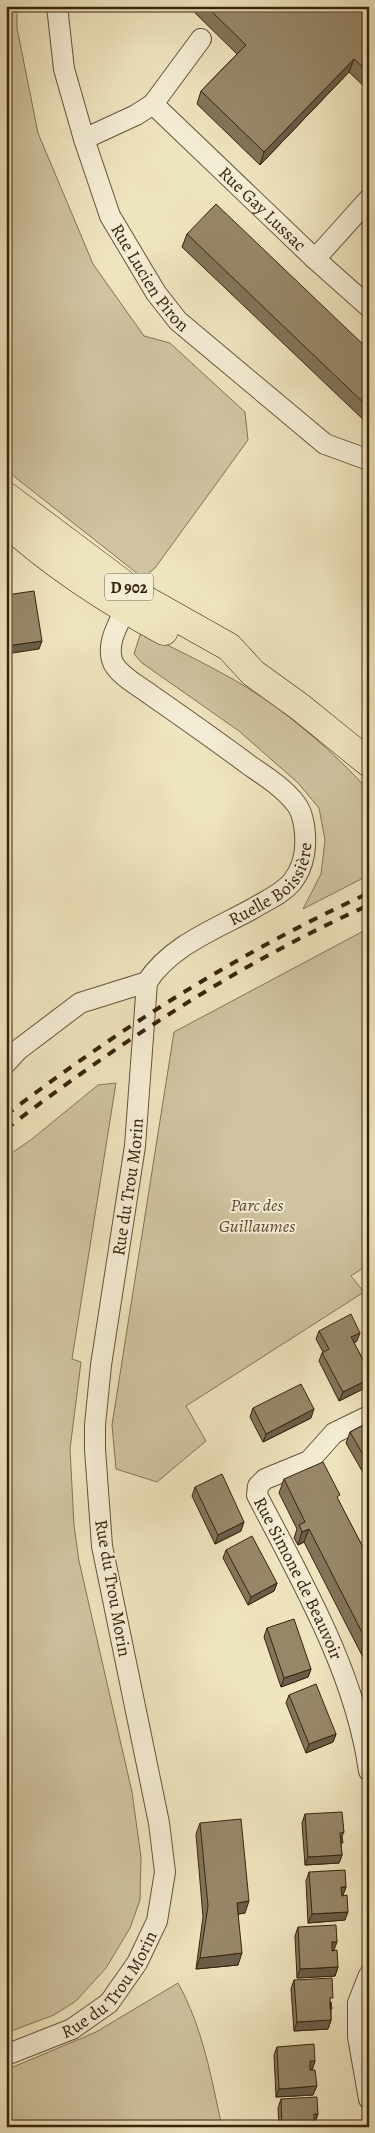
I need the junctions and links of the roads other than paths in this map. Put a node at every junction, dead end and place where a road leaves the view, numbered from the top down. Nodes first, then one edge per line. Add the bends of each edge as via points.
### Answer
1 (57, 6) edge
2 (201, 39) dead end
3 (152, 104) junction
4 (84, 139) junction
5 (369, 200) edge
6 (314, 259) junction
7 (369, 307) edge
8 (369, 460) edge
9 (6, 496) edge
10 (6, 522) edge
11 (126, 610) junction
12 (253, 673) junction
13 (369, 764) edge
14 (148, 982) junction
15 (6, 1063) edge
16 (369, 1416) edge
17 (369, 1771) edge
18 (369, 1975) edge
19 (6, 2055) edge
20 (368, 2099) edge

1 - 4 street, Rue Lucien Piron via 64,69
2 - 3 street
3 - 4 street
3 - 6 street, Rue Gay Lussac
4 - 8 street, Rue Lucien Piron via 110,216 156,293 178,321 325,444
5 - 6 street, Rue Gay Lussac
6 - 7 street
9 - 12 main road, D 902 via 142,598 229,647
10 - 11 main road, D 902 via 55,564
11 - 12 main road, D 902 via 218,659
11 - 14 street, Ruelle Boissière via 113,634 110,649 112,661 120,672 287,795 297,805 304,823 302,863 292,882 276,895 179,948 158,965
12 - 13 main road, D 902
14 - 15 street via 80,1003 18,1050
14 - 19 street, Rue du Trou Morin via 135,1146 101,1365 95,1449 102,1546 159,1823 165,1872 157,1921 137,1963 109,2003 72,2029
16 - 17 street, Rue Simone de Beauvoir via 334,1433 309,1461 265,1479 258,1486 257,1495 333,1648 351,1695
18 - 20 street via 358,2003 358,2036

